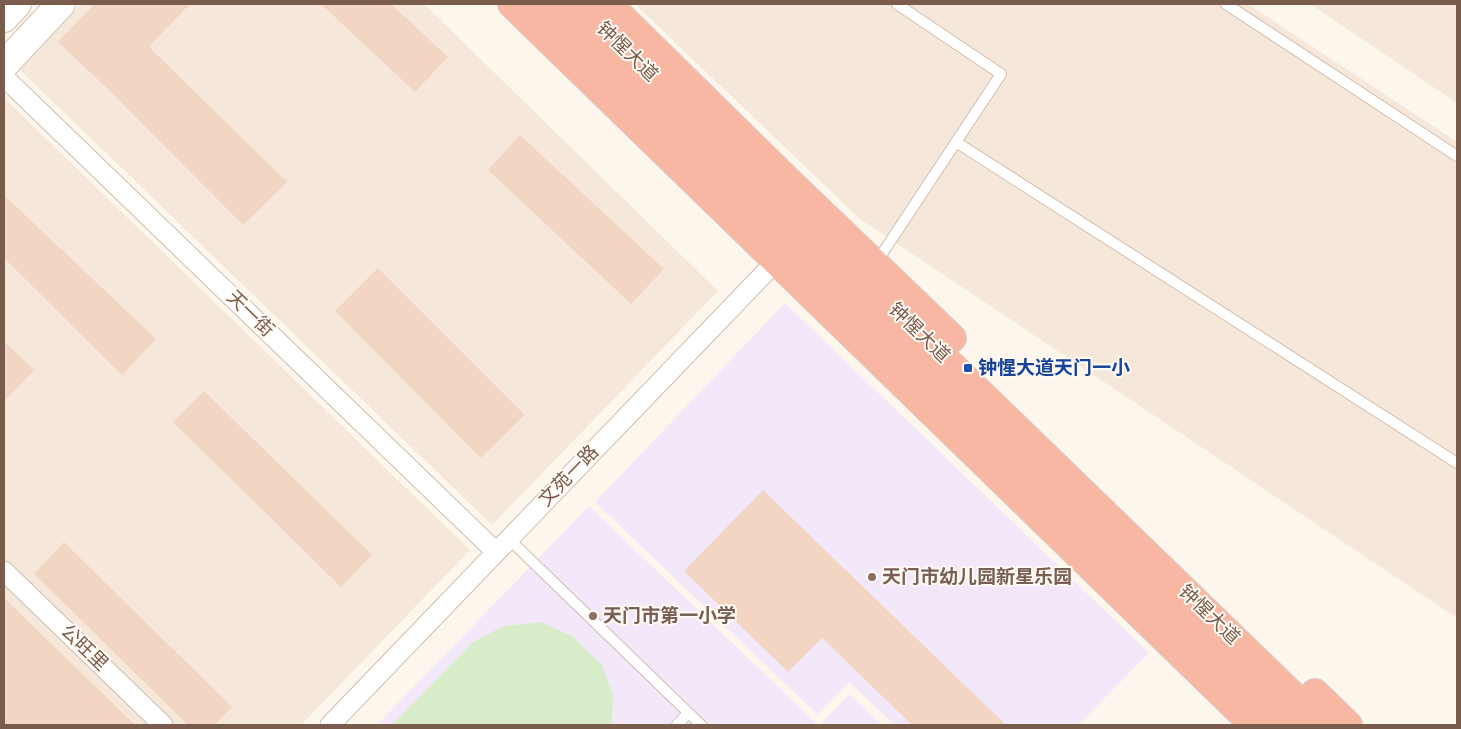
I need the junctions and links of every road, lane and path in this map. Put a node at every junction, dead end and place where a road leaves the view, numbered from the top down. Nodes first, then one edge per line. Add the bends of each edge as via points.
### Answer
1 (17, 4) edge
2 (61, 4) edge
3 (512, 4) edge
4 (544, 4) edge
5 (578, 4) edge
6 (608, 4) edge
7 (897, 4) edge
8 (1226, 4) edge
9 (4, 18) edge
10 (4, 65) edge
11 (4, 77) edge
12 (956, 142) junction
13 (1457, 156) edge
14 (792, 244) junction
15 (875, 264) junction
16 (1457, 463) edge
17 (502, 546) junction
18 (4, 571) edge
19 (688, 713) junction
20 (163, 725) edge
21 (330, 725) edge
22 (677, 725) edge
23 (701, 725) edge
24 (1254, 725) edge
25 (1289, 725) edge
26 (1323, 725) edge
27 (1348, 725) edge

1 - 9 main road
2 - 10 main road
3 - 14 highway
4 - 14 highway, 钟惺大道
5 - 14 highway, 钟惺大道
6 - 15 highway
7 - 12 lane via 1001,74
8 - 13 lane
11 - 17 street, 天一街
12 - 15 lane
12 - 16 lane
14 - 17 street, 文苑一路
14 - 24 highway
14 - 25 highway, 钟惺大道
14 - 26 highway, 钟惺大道 via 940,353
15 - 27 highway
17 - 19 lane
17 - 21 street, 文苑一路
18 - 20 street, 公旺里
19 - 22 lane
19 - 23 lane

